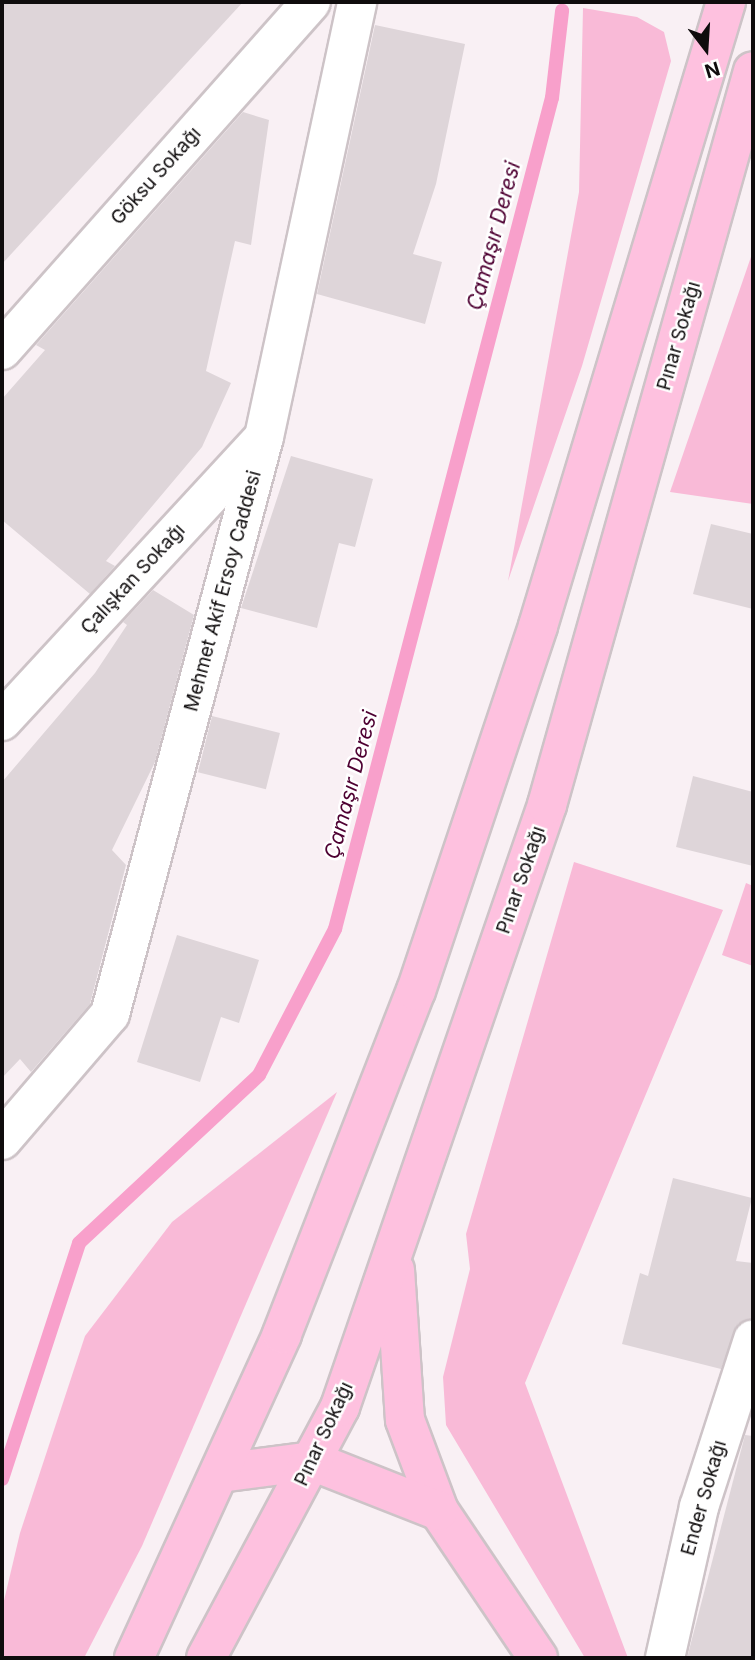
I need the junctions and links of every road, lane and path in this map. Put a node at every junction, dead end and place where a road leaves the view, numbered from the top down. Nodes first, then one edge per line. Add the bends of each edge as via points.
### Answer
1 (311, 2) edge
2 (357, 2) edge
3 (726, 2) edge
4 (753, 71) edge
5 (2, 350) edge
6 (264, 437) junction
7 (2, 721) edge
8 (2, 1140) edge
9 (394, 1251) junction
10 (753, 1340) edge
11 (313, 1461) junction
12 (220, 1473) junction
13 (439, 1511) junction
14 (134, 1658) edge
15 (206, 1658) edge
16 (538, 1658) edge
17 (665, 1658) edge

1 - 5 street, Göksu Sokağı
2 - 6 street, Mehmet Akif Ersoy Caddesi
3 - 12 main road via 538,626 416,991 282,1334
4 - 9 main road, Pınar Sokağı via 547,805
6 - 7 street, Çalışkan Sokağı
6 - 8 street, Mehmet Akif Ersoy Caddesi via 110,1014
9 - 11 main road, Pınar Sokağı via 340,1407
9 - 13 main road via 405,1420
10 - 17 street, Ender Sokağı via 699,1507
11 - 12 main road
11 - 13 main road
11 - 15 main road, Pınar Sokağı
12 - 14 main road
13 - 16 main road

